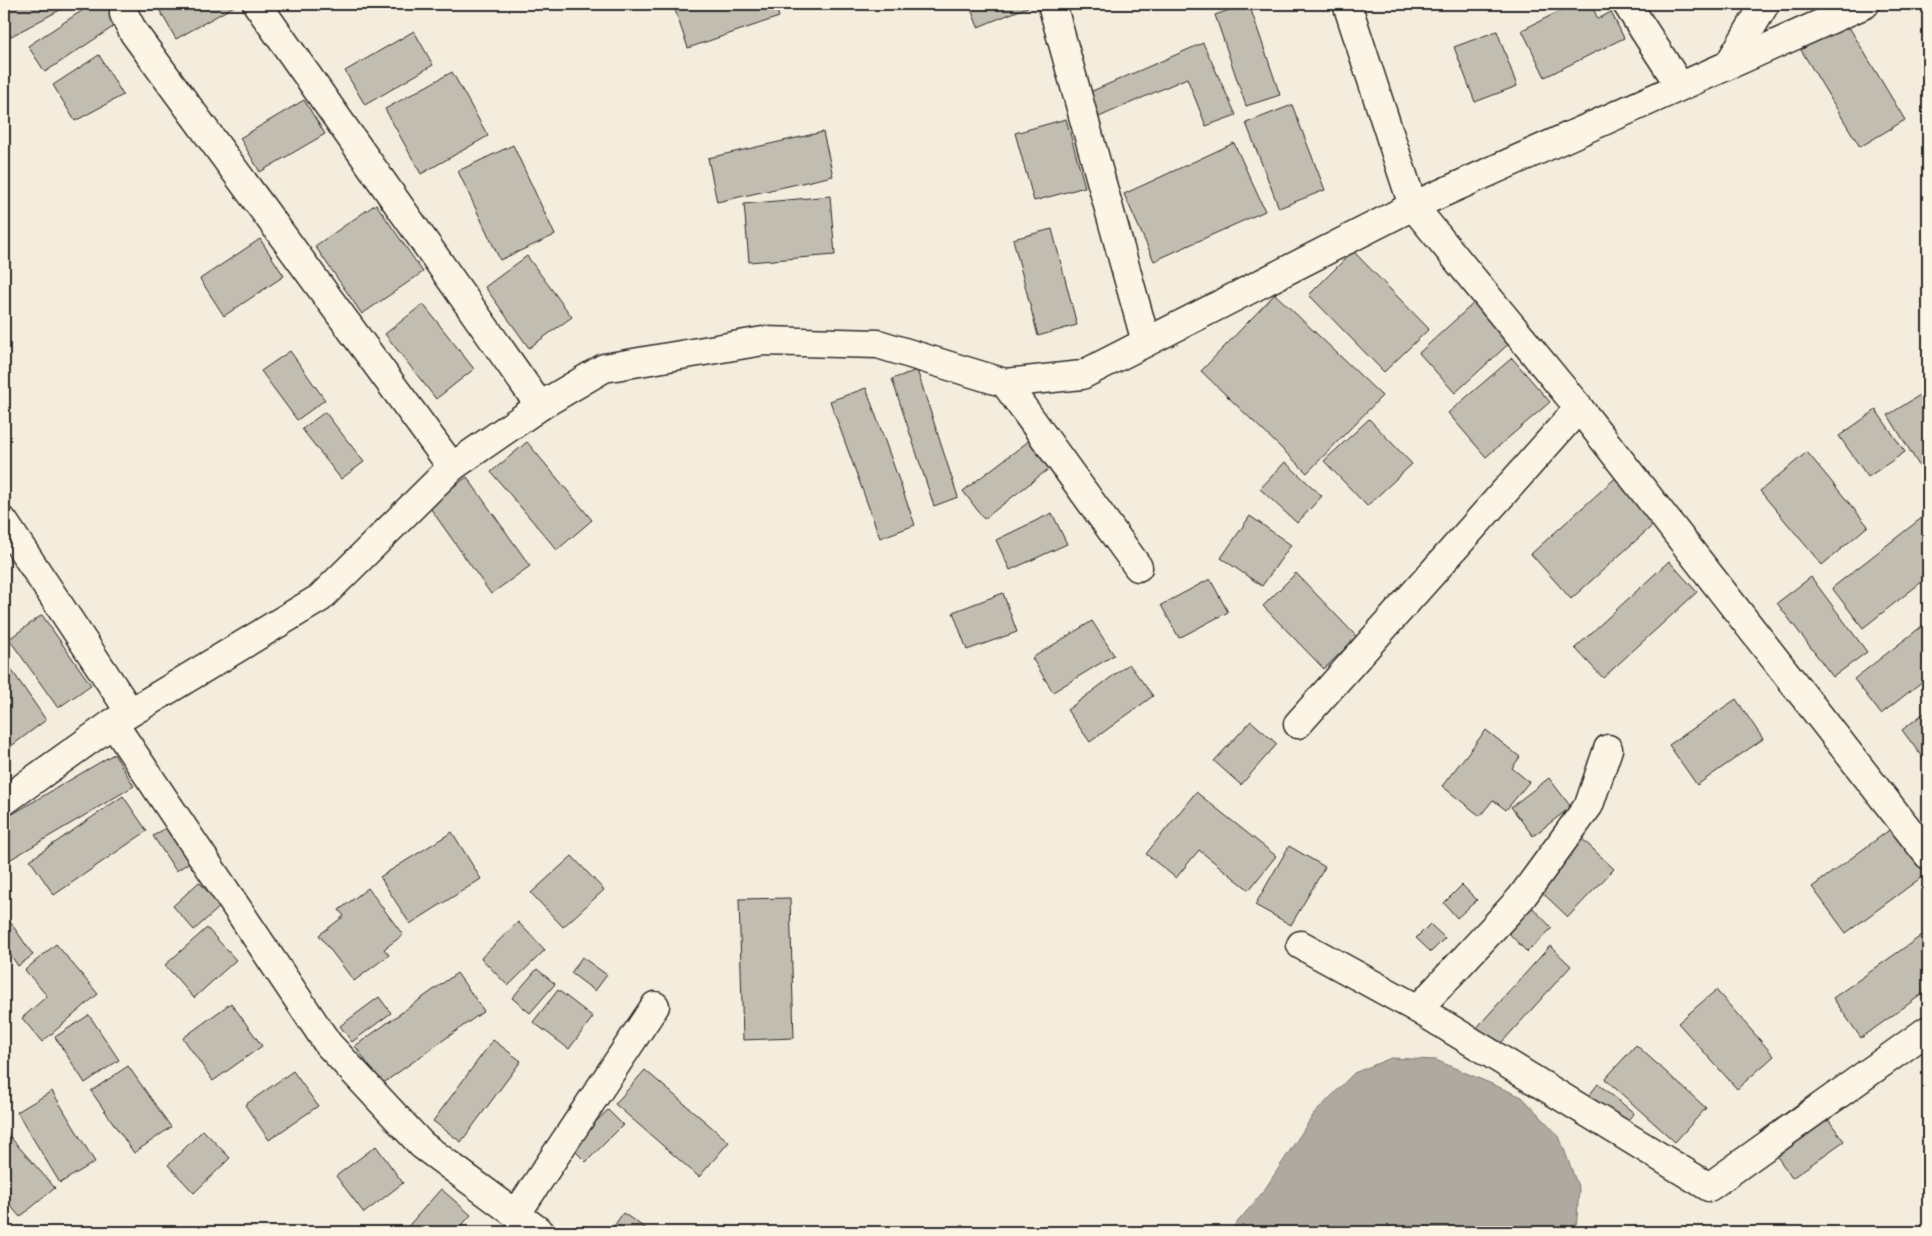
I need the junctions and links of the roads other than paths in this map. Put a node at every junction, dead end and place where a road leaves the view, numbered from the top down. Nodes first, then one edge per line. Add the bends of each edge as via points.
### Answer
1 (124, 4) edge
2 (257, 4) edge
3 (1052, 4) edge
4 (1347, 4) edge
5 (1626, 4) edge
6 (1765, 4) edge
7 (1865, 4) edge
8 (1728, 64) junction
9 (1680, 86) junction
10 (1413, 206) junction
11 (1146, 342) junction
12 (1005, 382) junction
13 (540, 406) junction
14 (1580, 408) junction
15 (452, 467) junction
16 (4, 522) edge
17 (1138, 567) dead end
18 (121, 718) junction
19 (1298, 724) dead end
20 (1608, 749) dead end
21 (4, 801) edge
22 (1928, 855) edge
23 (1301, 945) dead end
24 (654, 1006) dead end
25 (1418, 1009) junction
26 (1928, 1030) edge
27 (517, 1213) junction
28 (540, 1232) edge

1 - 15 street via 124,14 134,34
2 - 13 street
3 - 11 street
4 - 10 street
5 - 9 street
6 - 8 street
7 - 8 street
8 - 9 street
9 - 10 street
10 - 11 street
10 - 14 street
11 - 12 street via 1082,375
12 - 13 street via 878,344 763,341 604,368
12 - 17 street
13 - 15 street
14 - 19 street
14 - 22 street
15 - 18 street via 320,598
16 - 18 street
18 - 21 street
18 - 27 street via 328,1044 422,1145
20 - 25 street via 1589,805 1544,867 1521,898
23 - 25 street
24 - 27 street
25 - 26 street via 1709,1187
27 - 28 street

